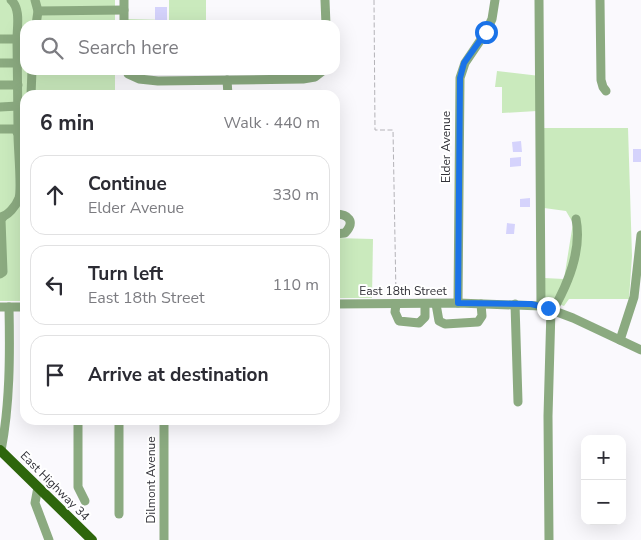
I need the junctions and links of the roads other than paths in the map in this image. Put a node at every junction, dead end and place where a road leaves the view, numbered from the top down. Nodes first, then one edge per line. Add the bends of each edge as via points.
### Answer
1 (11, 0) edge
2 (35, 0) edge
3 (124, 0) edge
4 (325, 0) edge
5 (495, 0) edge
6 (539, 0) edge
7 (600, 0) edge
8 (124, 10) junction
9 (38, 11) junction
10 (37, 20) edge
11 (124, 20) edge
12 (326, 20) edge
13 (0, 39) edge
14 (17, 39) junction
15 (17, 63) junction
16 (0, 64) edge
17 (32, 75) edge
18 (130, 75) edge
19 (288, 75) edge
20 (318, 75) edge
21 (227, 80) junction
22 (18, 84) junction
23 (0, 85) edge
24 (31, 90) edge
25 (228, 90) edge
26 (606, 91) dead end
27 (18, 106) junction
28 (0, 107) edge
29 (20, 128) edge
30 (20, 129) edge
31 (0, 130) edge
32 (20, 131) edge
33 (20, 197) edge
34 (20, 197) edge
35 (340, 214) edge
36 (2, 217) edge
37 (576, 219) dead end
38 (340, 234) edge
39 (641, 235) edge
40 (0, 274) edge
41 (458, 303) junction
42 (340, 304) edge
43 (396, 304) junction
44 (425, 304) junction
45 (436, 304) junction
46 (481, 304) junction
47 (515, 304) junction
48 (541, 306) junction
49 (4, 307) edge
50 (20, 307) edge
51 (552, 309) junction
52 (620, 340) junction
53 (641, 350) edge
54 (518, 402) dead end
55 (78, 425) edge
56 (120, 425) edge
57 (164, 425) edge
58 (0, 450) edge
59 (38, 487) junction
60 (85, 500) dead end
61 (119, 514) dead end
62 (49, 540) edge
63 (92, 540) edge
64 (164, 540) edge
65 (549, 540) edge

1 - 14 street via 18,13
2 - 9 street
3 - 8 street
4 - 12 street
5 - 41 street, Elder Avenue via 492,19 464,63 460,78
6 - 48 street
7 - 26 street via 601,80
8 - 9 street
8 - 11 street
9 - 10 street
13 - 14 street
14 - 15 street
15 - 16 street
15 - 22 street
17 - 24 street
18 - 21 street via 158,81
19 - 20 street
19 - 21 street
21 - 25 street
22 - 23 street
22 - 27 street
27 - 28 street
27 - 29 street
30 - 31 street
32 - 33 street
34 - 36 street
35 - 38 street via 346,215 350,223 346,233
36 - 40 street
37 - 51 street via 578,230 572,269
39 - 52 street via 634,297
41 - 45 street, East 18th Street
41 - 46 street, East 18th Street
42 - 43 street, East 18th Street
43 - 44 street, East 18th Street
43 - 44 street via 399,321 419,323 425,316
44 - 45 street, East 18th Street
45 - 46 street via 439,321 445,324 478,322 482,316
46 - 47 street, East 18th Street
47 - 48 street, East 18th Street
47 - 54 street
48 - 51 street, East 18th Street
49 - 50 street
49 - 58 street via 10,344 5,428
51 - 52 street, East 18th Street
51 - 65 street via 548,416
52 - 53 street, East 18th Street
55 - 60 street via 78,487
56 - 61 street
57 - 64 street, Dilmont Avenue
58 - 59 main road, East Highway 34
59 - 62 street via 35,504
59 - 63 main road, East Highway 34

